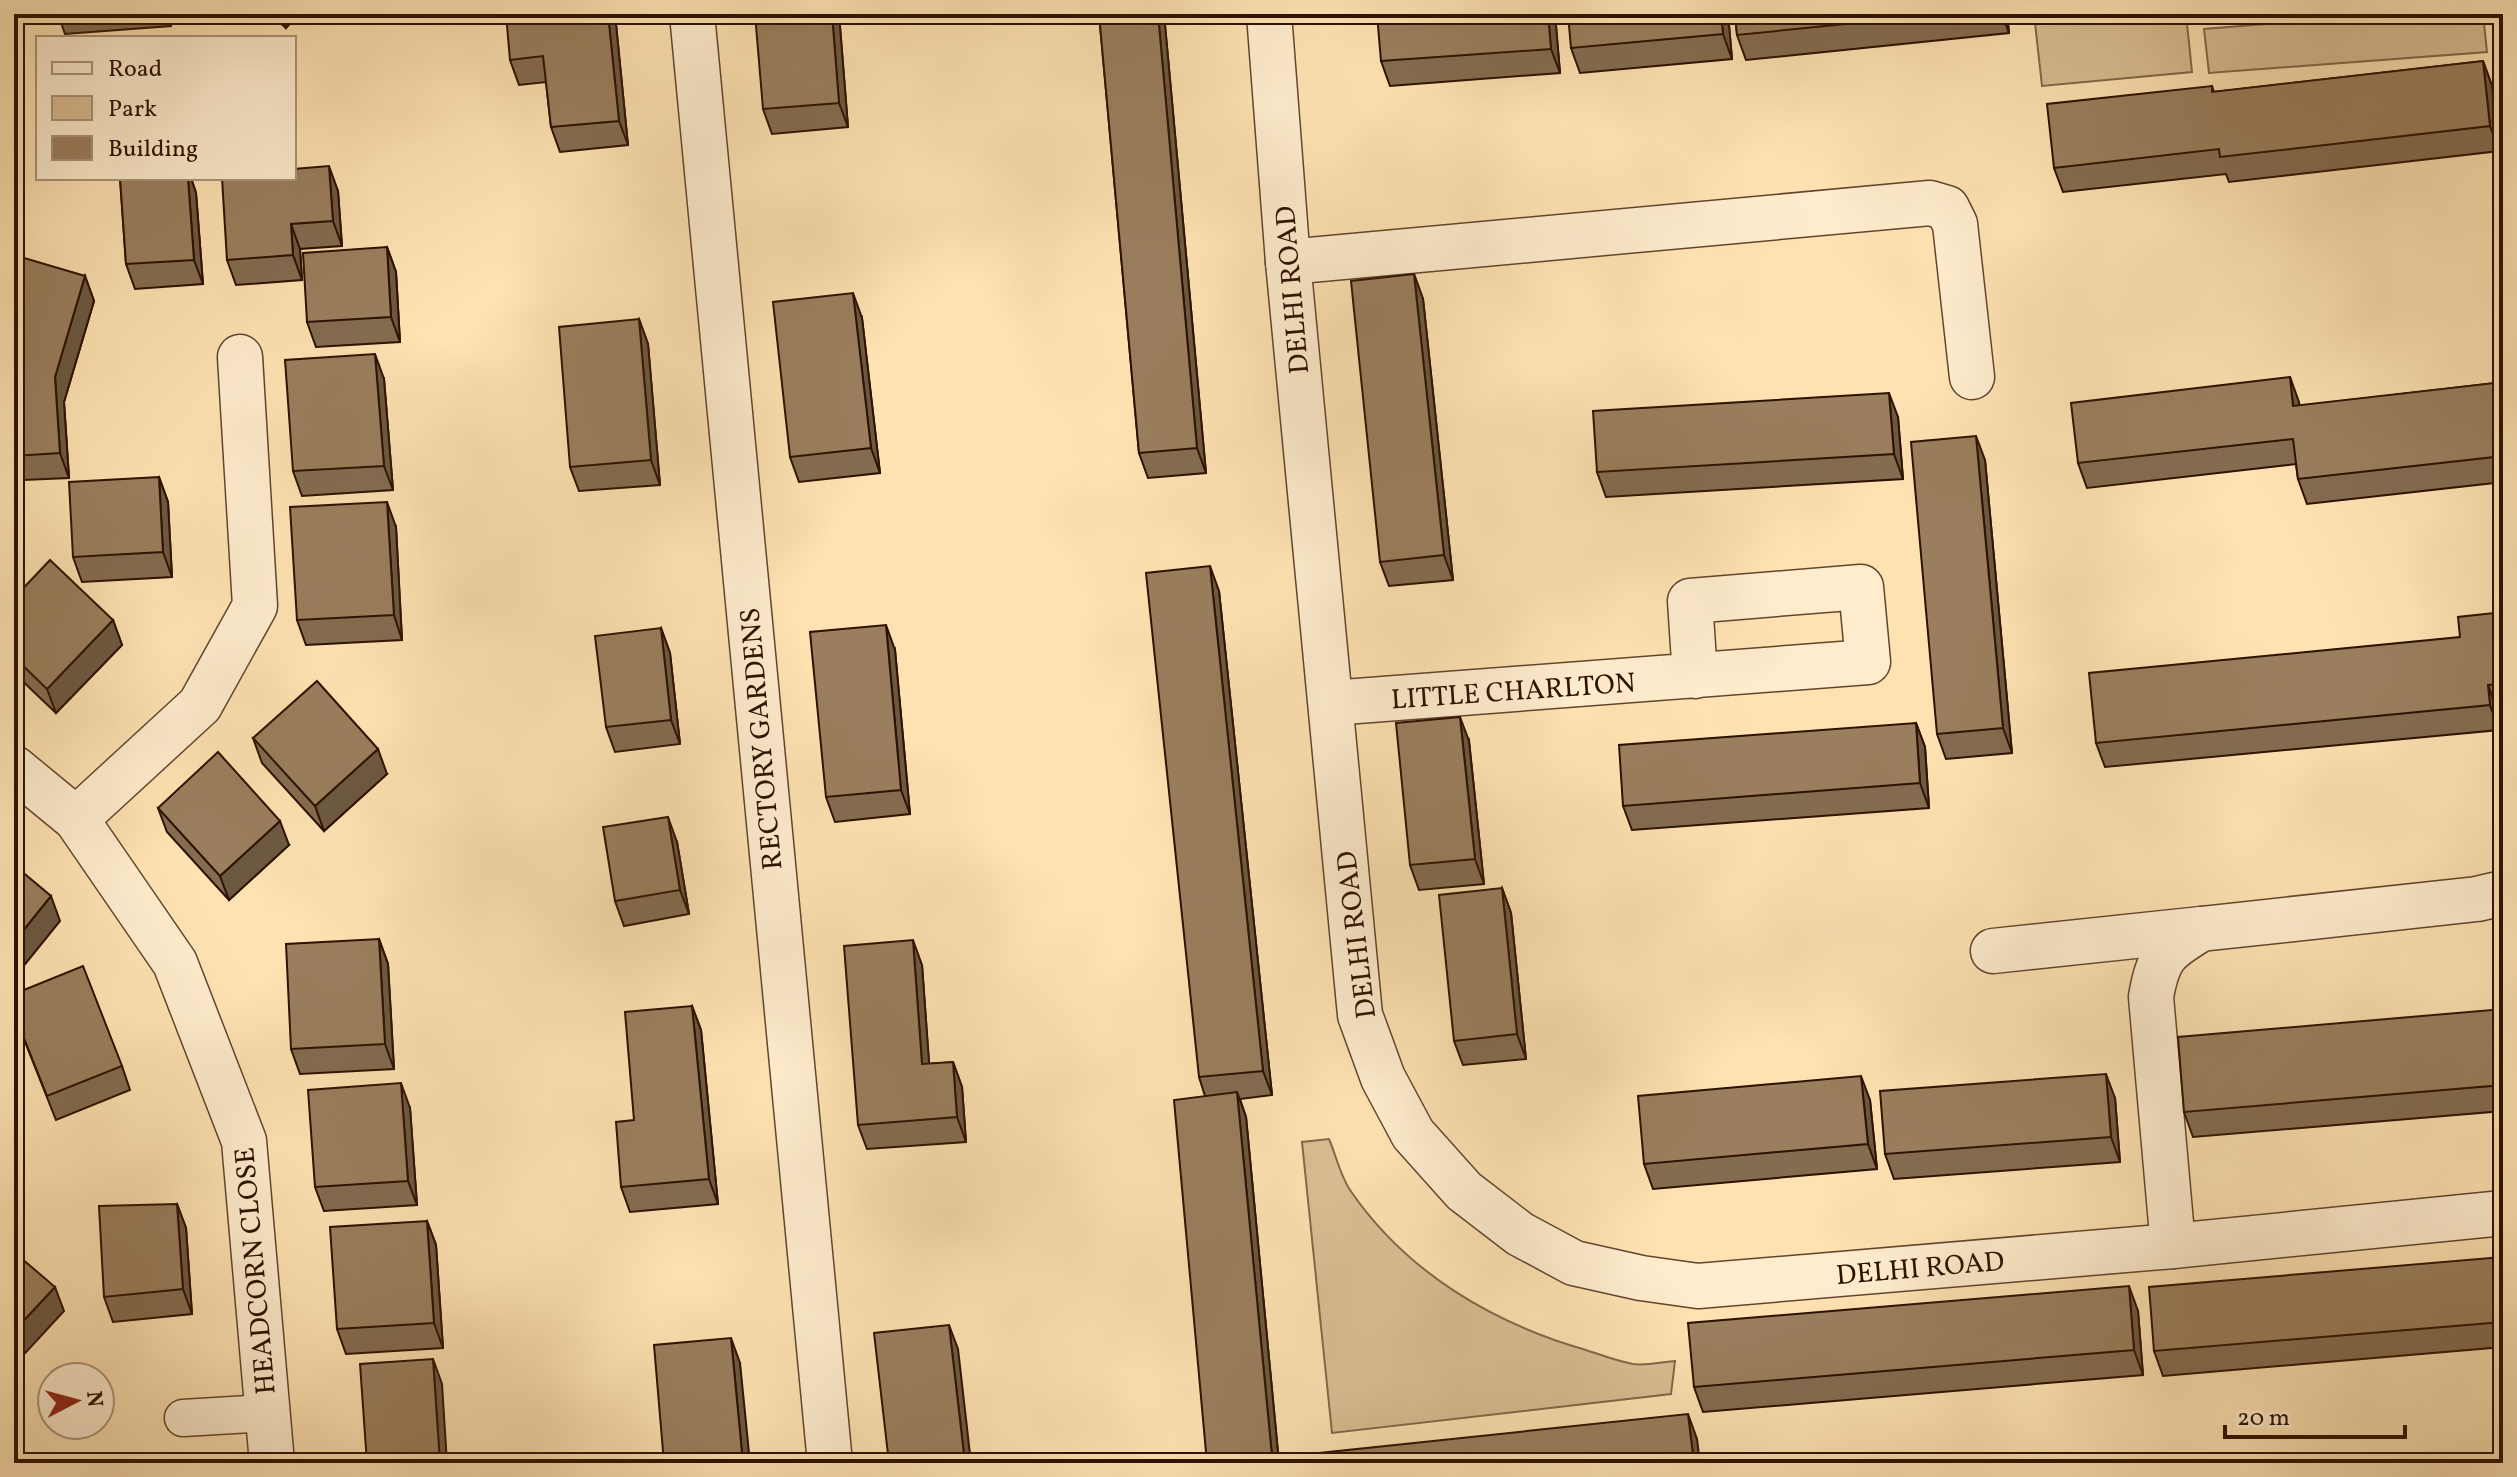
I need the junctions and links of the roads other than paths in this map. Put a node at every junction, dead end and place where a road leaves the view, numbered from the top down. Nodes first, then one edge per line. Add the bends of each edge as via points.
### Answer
1 (692, 14) edge
2 (1269, 14) edge
3 (1288, 262) junction
4 (240, 357) dead end
5 (1972, 377) dead end
6 (1695, 676) dead end
7 (1331, 703) junction
8 (14, 768) edge
9 (76, 819) junction
10 (2503, 893) edge
11 (2201, 929) junction
12 (1993, 951) dead end
13 (2503, 1213) edge
14 (2173, 1246) junction
15 (267, 1413) junction
16 (183, 1418) dead end
17 (272, 1463) edge
18 (830, 1463) edge

1 - 18 street, RECTORY GARDENS
2 - 3 street, DELHI ROAD
3 - 5 street via 1930,203 1947,208 1955,224
3 - 7 street, DELHI ROAD
4 - 9 street via 255,606 200,705
6 - 7 street, LITTLE CHARLTON
7 - 14 street, DELHI ROAD via 1360,1015 1383,1078 1413,1134 1464,1191 1520,1234 1574,1263 1698,1286
8 - 9 street, HEADCORN CLOSE
9 - 15 street, HEADCORN CLOSE via 175,963 244,1141
10 - 11 street
11 - 12 street
11 - 14 street via 2167,952 2155,973 2151,997
13 - 14 street, DELHI ROAD
15 - 16 lane
15 - 17 street, HEADCORN CLOSE

